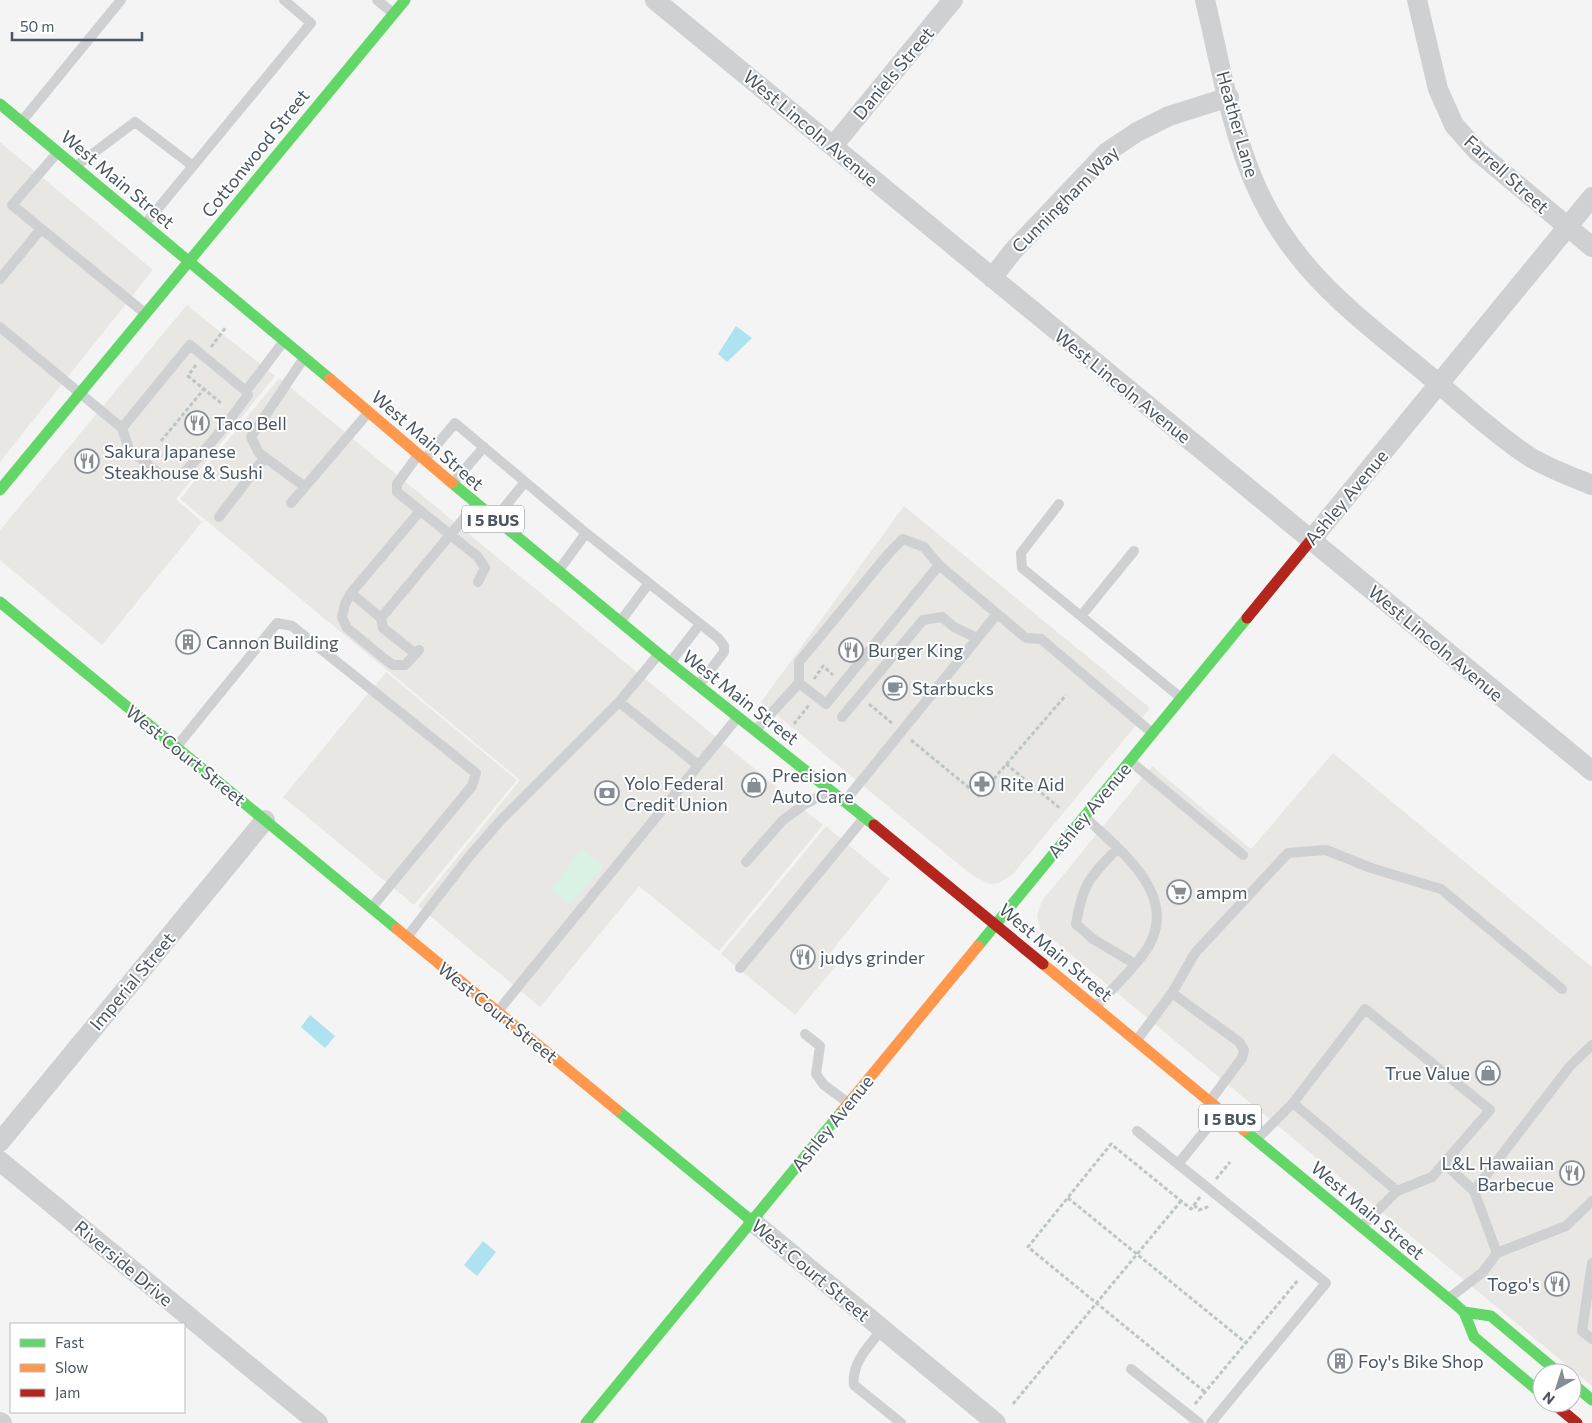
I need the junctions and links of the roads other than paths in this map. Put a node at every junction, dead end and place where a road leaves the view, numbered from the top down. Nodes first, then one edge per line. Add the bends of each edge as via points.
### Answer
1 (121, 0) edge
2 (284, 0) edge
3 (377, 0) edge
4 (405, 0) edge
5 (655, 0) edge
6 (953, 0) edge
7 (1205, 0) edge
8 (1417, 0) edge
9 (394, 14) junction
10 (1229, 97) junction
11 (0, 104) edge
12 (22, 122) junction
13 (833, 146) junction
14 (58, 152) junction
15 (75, 166) junction
16 (192, 166) junction
17 (1592, 197) edge
18 (145, 224) junction
19 (41, 228) junction
20 (1569, 228) junction
21 (1592, 247) edge
22 (190, 261) junction
23 (992, 278) junction
24 (0, 279) edge
25 (146, 314) junction
26 (0, 327) edge
27 (285, 340) junction
28 (304, 357) junction
29 (1440, 384) junction
30 (246, 391) junction
31 (80, 395) junction
32 (368, 412) junction
33 (122, 428) junction
34 (484, 447) junction
35 (265, 457) junction
36 (421, 457) junction
37 (525, 482) junction
38 (452, 484) junction
39 (1592, 485) edge
40 (305, 487) junction
41 (0, 490) edge
42 (291, 504) dead end
43 (476, 504) junction
44 (1059, 504) dead end
45 (420, 511) junction
46 (219, 517) dead end
47 (495, 520) junction
48 (586, 533) junction
49 (450, 535) junction
50 (1311, 540) junction
51 (1134, 551) dead end
52 (939, 565) junction
53 (558, 571) junction
54 (478, 582) dead end
55 (649, 583) junction
56 (351, 593) junction
57 (0, 602) edge
58 (997, 614) junction
59 (1081, 616) junction
60 (381, 618) junction
61 (620, 622) junction
62 (700, 624) junction
63 (977, 638) junction
64 (659, 654) junction
65 (670, 663) junction
66 (799, 683) junction
67 (699, 686) junction
68 (1181, 698) junction
69 (619, 702) junction
70 (738, 717) junction
71 (842, 717) dead end
72 (755, 731) junction
73 (1152, 733) junction
74 (176, 747) junction
75 (1129, 760) junction
76 (698, 765) junction
77 (1592, 771) edge
78 (831, 791) junction
79 (844, 801) junction
80 (1084, 816) junction
81 (865, 817) junction
82 (265, 820) junction
83 (1118, 848) junction
84 (1243, 855) dead end
85 (746, 862) dead end
86 (371, 908) junction
87 (995, 924) junction
88 (407, 937) junction
89 (1135, 964) junction
90 (740, 968) dead end
91 (1562, 989) dead end
92 (1172, 993) junction
93 (1095, 1007) junction
94 (497, 1012) junction
95 (805, 1034) dead end
96 (1136, 1041) junction
97 (1590, 1048) edge
98 (1210, 1102) junction
99 (848, 1103) junction
100 (1293, 1104) junction
101 (1221, 1111) junction
102 (1137, 1131) dead end
103 (1256, 1140) junction
104 (0, 1142) edge
105 (0, 1161) edge
106 (1444, 1163) junction
107 (1178, 1164) junction
108 (1397, 1191) junction
109 (1474, 1191) junction
110 (1592, 1201) edge
111 (753, 1222) junction
112 (1361, 1227) junction
113 (1497, 1253) junction
114 (1592, 1263) edge
115 (1449, 1299) junction
116 (1464, 1312) junction
117 (882, 1329) junction
118 (1592, 1339) edge
119 (1547, 1363) edge
120 (1131, 1369) dead end
121 (1532, 1386) edge
122 (1582, 1392) edge
123 (1592, 1400) edge
124 (1566, 1413) edge
125 (318, 1423) edge
126 (586, 1423) edge
127 (901, 1423) edge
128 (996, 1423) edge
129 (1199, 1423) edge
130 (1211, 1423) edge
131 (1578, 1423) edge

1 - 12 lane
2 - 16 lane via 311,23
3 - 9 lane
4 - 9 street, Cottonwood Street
5 - 13 street, West Lincoln Avenue
6 - 13 street, Daniels Street
7 - 10 street, Heather Lane
8 - 20 street, Farrell Street via 1438,89 1454,125 1476,151
9 - 22 street, Cottonwood Street
10 - 23 street, Cunningham Way via 1169,116 1107,152 1013,251
10 - 29 street, Heather Lane via 1239,140 1256,186 1282,234 1309,270 1350,312
11 - 12 street, West Main Street / I 5 BUS
12 - 14 street, West Main Street / I 5 BUS
13 - 23 street, West Lincoln Avenue
14 - 15 street, West Main Street / I 5 BUS
14 - 19 lane via 12,205
15 - 16 lane via 135,122
15 - 18 street, West Main Street / I 5 BUS
16 - 18 lane
17 - 20 street, Ashley Avenue
18 - 22 street, West Main Street / I 5 BUS
19 - 24 lane
19 - 25 lane
20 - 21 street, Farrell Street
20 - 29 street, Ashley Avenue
22 - 25 street, Cottonwood Street
22 - 27 street, West Main Street / I 5 BUS
23 - 50 street, West Lincoln Avenue
25 - 31 street, Cottonwood Street
26 - 31 lane
27 - 28 street, West Main Street / I 5 BUS
27 - 30 lane
28 - 32 street, West Main Street / I 5 BUS
28 - 35 lane via 251,437
29 - 39 street, Heather Lane via 1528,455
29 - 50 street, Ashley Avenue
30 - 33 lane via 190,345
30 - 33 lane via 248,395 229,422 183,474 162,476 129,449
31 - 33 lane
31 - 41 street, Cottonwood Street
32 - 36 street, West Main Street / I 5 BUS
32 - 40 lane
34 - 36 lane via 455,423
34 - 37 lane
34 - 38 lane
35 - 40 lane
35 - 46 lane
36 - 38 street, West Main Street / I 5 BUS
36 - 45 lane via 396,488
37 - 47 lane
37 - 48 lane
38 - 43 street, West Main Street / I 5 BUS
40 - 42 lane
43 - 47 street, West Main Street / I 5 BUS
43 - 49 lane
44 - 59 lane via 1020,553 1022,568
45 - 49 lane
45 - 56 lane
47 - 53 street, West Main Street / I 5 BUS
48 - 53 lane
48 - 55 lane
49 - 54 lane via 484,564 485,573
49 - 60 lane
50 - 68 street, Ashley Avenue
50 - 77 street, West Lincoln Avenue
51 - 59 lane
52 - 58 lane
52 - 66 lane via 826,704
52 - 66 lane via 924,547 903,539 799,662
53 - 61 street, West Main Street / I 5 BUS
55 - 61 lane
55 - 62 lane
56 - 60 lane
56 - 60 lane via 342,617 347,628 393,665 405,665 417,652 383,628
57 - 74 street, West Court Street
58 - 63 lane
58 - 73 lane via 1026,638 1041,639
59 - 68 lane
61 - 64 street, West Main Street / I 5 BUS
62 - 65 lane
62 - 67 lane via 724,646 724,652
63 - 71 lane via 942,617 923,620
63 - 79 lane
64 - 65 street, West Main Street / I 5 BUS
64 - 69 lane
65 - 67 street, West Main Street / I 5 BUS
66 - 72 lane
67 - 70 street, West Main Street / I 5 BUS
68 - 73 street, Ashley Avenue
69 - 76 lane
69 - 88 lane via 500,821
70 - 72 street, West Main Street / I 5 BUS
70 - 76 lane
72 - 78 street, West Main Street / I 5 BUS
73 - 75 street, Ashley Avenue
74 - 82 street, West Court Street
74 - 86 lane via 277,623 292,626 476,773 472,786
75 - 80 street, Ashley Avenue
75 - 84 lane
76 - 94 lane
78 - 79 street, West Main Street / I 5 BUS
78 - 85 lane via 783,820
79 - 81 street, West Main Street / I 5 BUS
80 - 83 lane
80 - 87 street, Ashley Avenue
81 - 87 street, West Main Street / I 5 BUS
81 - 90 lane
82 - 86 street, West Court Street
82 - 104 street, Imperial Street
83 - 89 lane via 1148,882 1158,907 1155,932
83 - 89 lane via 1090,877 1080,898 1076,924 1093,939
86 - 88 street, West Court Street
87 - 93 street, West Main Street / I 5 BUS
87 - 99 street, Ashley Avenue
88 - 94 street, West Court Street
89 - 93 lane
91 - 92 lane via 1441,889 1371,868 1326,850 1288,853 1195,953
92 - 96 lane
92 - 98 lane via 1239,1042 1244,1050 1242,1058
93 - 96 street, West Main Street / I 5 BUS
94 - 111 street, West Court Street
95 - 99 lane via 820,1046 816,1074 824,1085
96 - 98 street, West Main Street / I 5 BUS
97 - 109 lane via 1570,1066
98 - 101 street, West Main Street / I 5 BUS
99 - 111 street, Ashley Avenue
100 - 103 lane
100 - 106 lane via 1365,1009 1490,1110
100 - 108 lane
101 - 103 street, West Main Street / I 5 BUS
101 - 107 lane
102 - 107 lane
103 - 112 street, West Main Street / I 5 BUS
105 - 125 street, Riverside Drive
106 - 108 lane via 1432,1177
106 - 109 lane
107 - 130 lane via 1326,1283
108 - 112 lane
109 - 113 lane
110 - 113 lane via 1566,1226
111 - 117 street, West Court Street
111 - 126 street, Ashley Avenue
112 - 115 street, West Main Street / I 5 BUS
113 - 115 lane via 1483,1272
114 - 118 lane via 1582,1331
115 - 116 street, West Main Street / I 5 BUS
116 - 119 street via 1491,1316
116 - 121 street, West Main Street / I 5 BUS via 1474,1337
117 - 127 lane via 861,1357 853,1375 854,1385
117 - 128 street, West Court Street
120 - 129 lane
122 - 123 street
124 - 131 street

